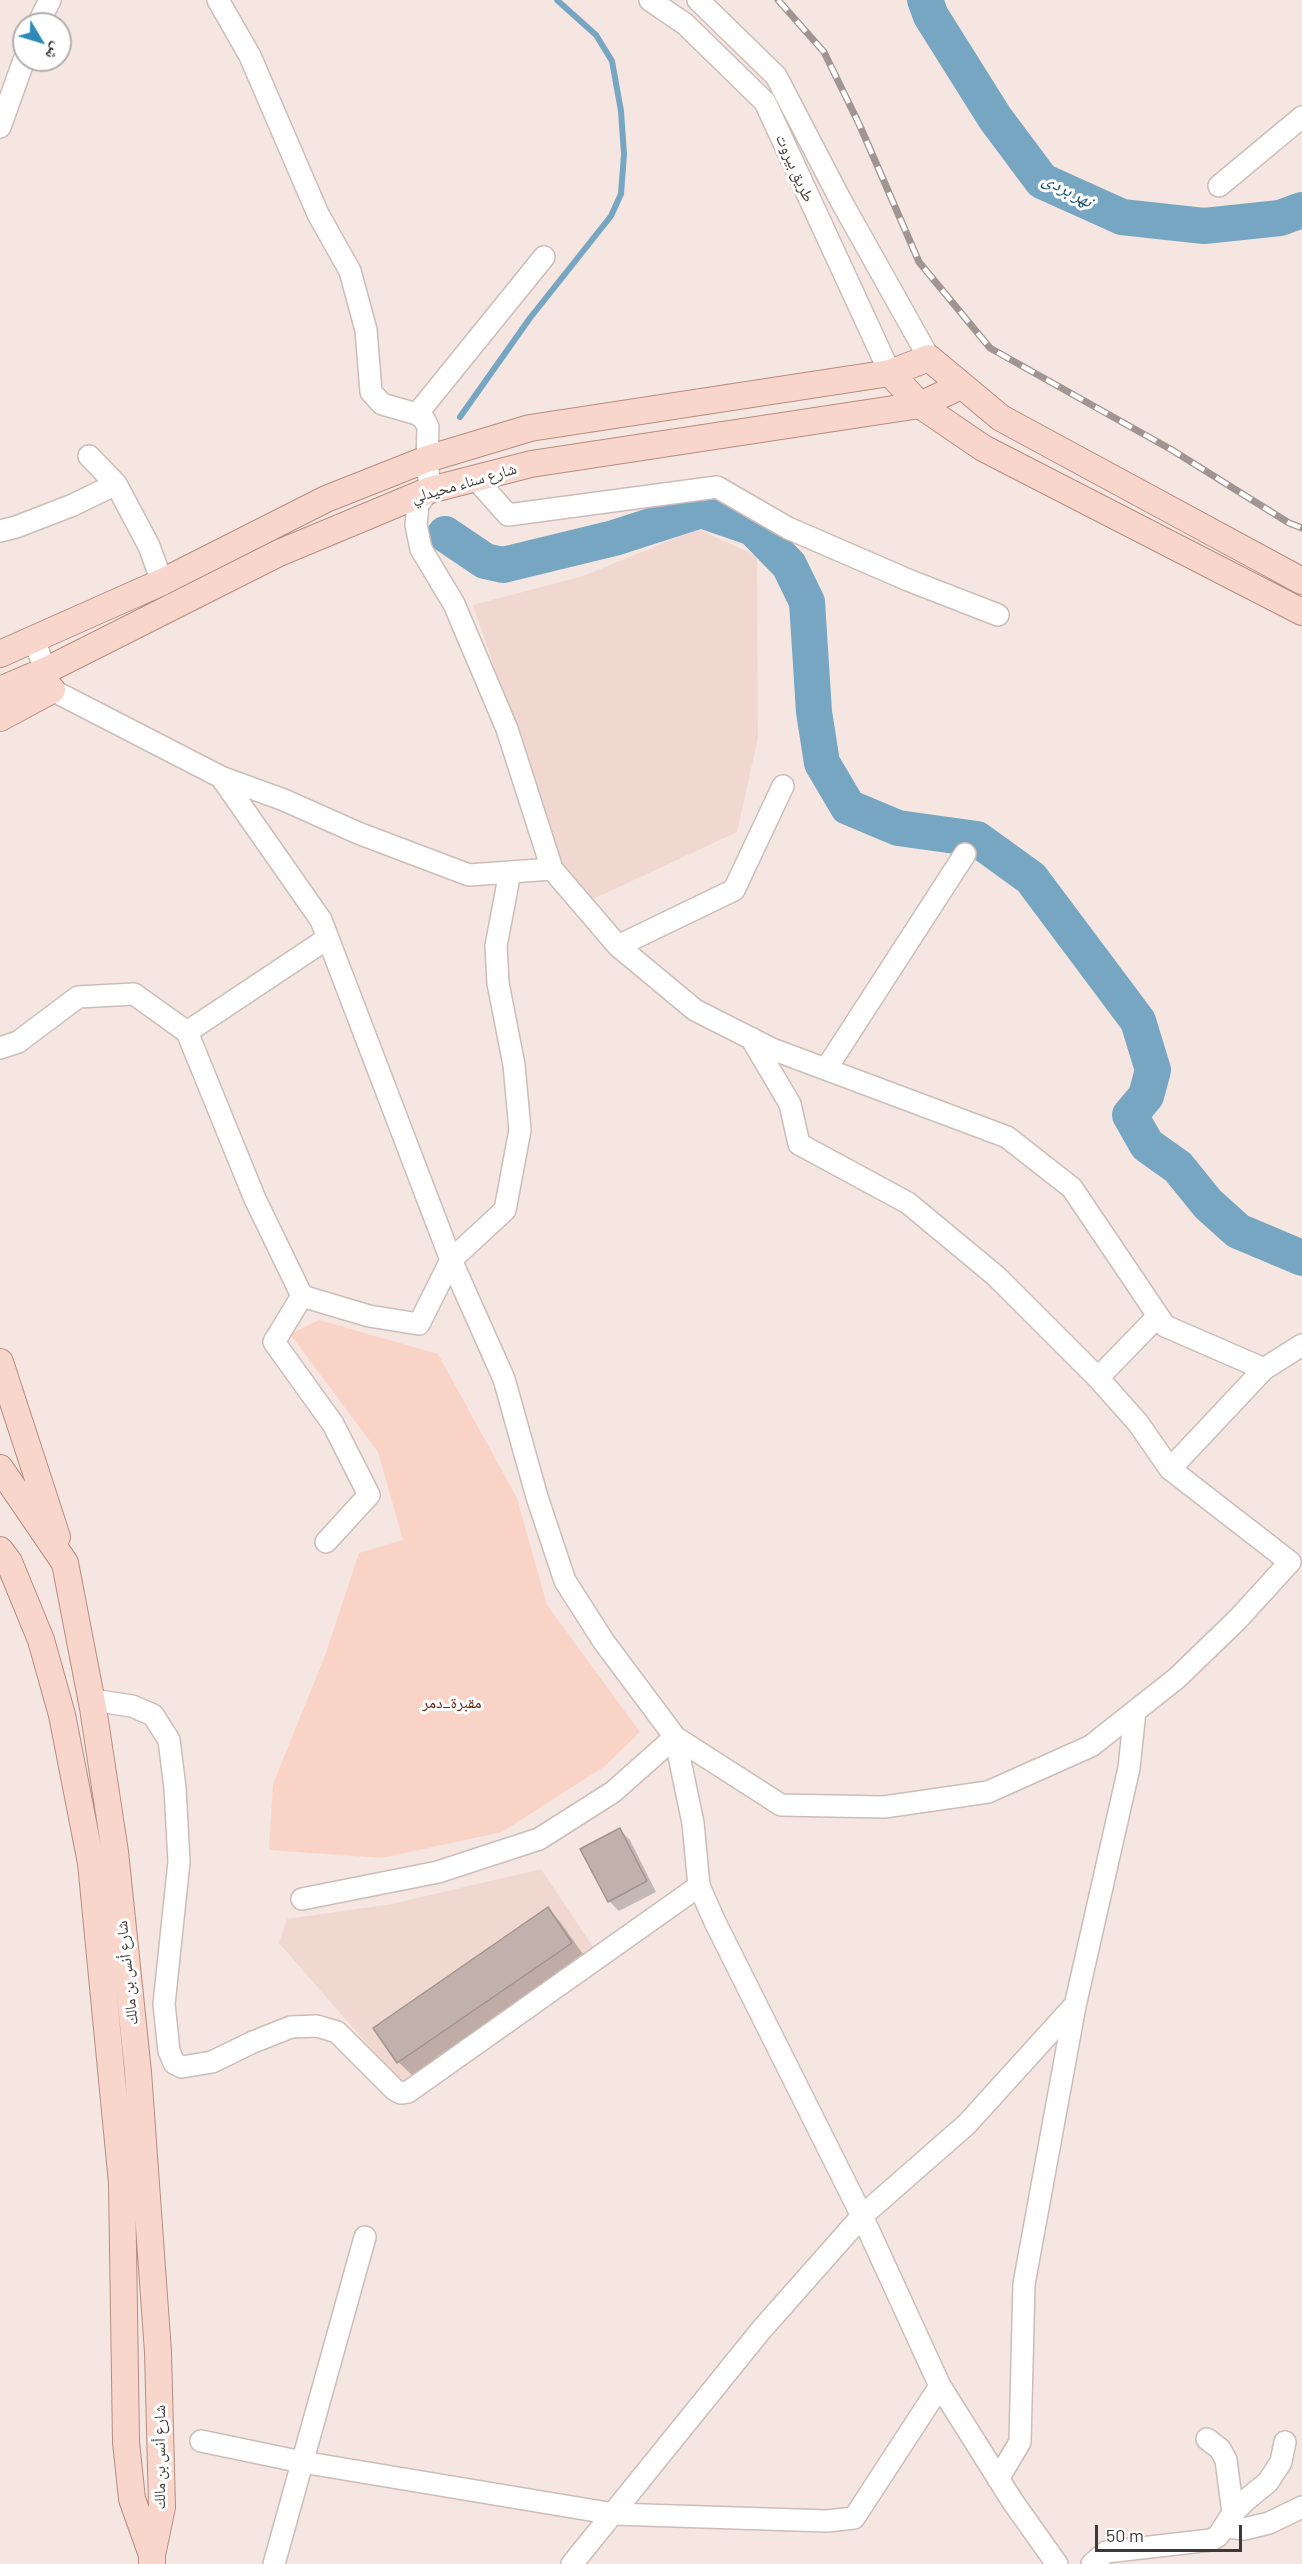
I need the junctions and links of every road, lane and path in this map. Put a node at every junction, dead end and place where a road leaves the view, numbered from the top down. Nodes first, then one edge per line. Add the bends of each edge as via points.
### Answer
1 (218, 0) edge
2 (650, 0) edge
3 (698, 0) edge
4 (20, 72) edge
5 (1302, 117) edge
6 (0, 127) edge
7 (1219, 186) dead end
8 (544, 256) dead end
9 (930, 358) junction
10 (890, 373) junction
11 (961, 386) junction
12 (920, 405) junction
13 (417, 414) junction
14 (89, 456) dead end
15 (427, 459) junction
16 (474, 477) junction
17 (116, 484) junction
18 (430, 490) junction
19 (0, 531) edge
20 (1302, 581) edge
21 (162, 582) junction
22 (1302, 612) edge
23 (998, 615) dead end
24 (34, 639) junction
25 (0, 654) edge
26 (50, 680) junction
27 (0, 690) edge
28 (0, 718) edge
29 (221, 777) junction
30 (783, 786) dead end
31 (965, 854) dead end
32 (552, 869) junction
33 (510, 872) junction
34 (328, 938) junction
35 (618, 946) junction
36 (187, 1032) junction
37 (751, 1038) junction
38 (0, 1048) edge
39 (826, 1069) junction
40 (451, 1260) junction
41 (302, 1296) junction
42 (1158, 1316) junction
43 (1302, 1345) edge
44 (0, 1362) edge
45 (1264, 1369) junction
46 (1098, 1378) junction
47 (0, 1410) edge
48 (28, 1446) junction
49 (0, 1468) edge
50 (1170, 1468) junction
51 (326, 1542) dead end
52 (0, 1550) edge
53 (65, 1563) junction
54 (1296, 1566) edge
55 (92, 1704) junction
56 (1135, 1711) junction
57 (62, 1715) junction
58 (675, 1737) junction
59 (699, 1886) junction
60 (302, 1899) dead end
61 (1075, 2006) junction
62 (862, 2216) junction
63 (366, 2237) dead end
64 (940, 2386) junction
65 (1207, 2439) dead end
66 (201, 2441) dead end
67 (1285, 2442) dead end
68 (302, 2462) junction
69 (998, 2479) junction
70 (1302, 2507) edge
71 (614, 2514) junction
72 (1229, 2520) junction
73 (152, 2559) edge
74 (274, 2564) edge
75 (572, 2564) edge
76 (1057, 2564) edge
77 (1092, 2564) edge

1 - 13 street via 250,56 318,214 350,271 366,330 371,392 382,404
2 - 10 street, طريق بيروت via 685,24 765,102
3 - 9 street via 776,76
4 - 6 street
5 - 7 street
8 - 13 street
9 - 10 main road
9 - 11 main road
10 - 12 main road
10 - 15 main road via 530,428
11 - 12 main road, شارع سناء محيدلي
11 - 20 main road via 1001,418
12 - 16 main road, شارع سناء محيدلي via 531,464
12 - 22 main road via 983,448
13 - 15 street via 428,427
14 - 17 street
15 - 18 street
15 - 21 main road via 326,499
16 - 18 main road, شارع سناء محيدلي
16 - 23 street via 508,515 717,487 788,528
17 - 19 street
17 - 21 street via 149,546
18 - 26 main road, شارع سناء محيدلي via 279,554
18 - 32 street via 418,504 416,525 421,549 454,604 507,729
21 - 24 main road
24 - 25 main road
24 - 26 street
26 - 27 main road, شارع سناء محيدلي
26 - 28 main road
26 - 29 street
29 - 33 street via 469,875
29 - 34 street via 321,920
30 - 35 street via 734,890
31 - 39 street
32 - 33 street
32 - 35 street
33 - 40 street via 496,946 520,1131 505,1210
34 - 36 street
34 - 40 street
35 - 37 street via 695,1010
36 - 38 street via 134,994 78,997 18,1042
36 - 41 street via 255,1199
37 - 39 street
37 - 46 street via 790,1104 799,1144 908,1203 996,1276
39 - 42 street via 1007,1137 1072,1188
40 - 41 street via 419,1324 369,1316
40 - 58 street via 504,1379 565,1581 604,1642
41 - 51 street via 274,1342 333,1424 369,1495
42 - 45 street via 1165,1326
42 - 46 street
43 - 45 street
44 - 48 main road
45 - 50 street
46 - 50 street via 1138,1423
47 - 48 main road
48 - 53 main road
49 - 53 main road, شارع أنس بن مالك
50 - 54 street
52 - 57 main road, شارع أنس بن مالك via 9,1562 41,1640
53 - 55 main road, شارع أنس بن مالك
54 - 56 street via 1177,1678
55 - 57 main road
55 - 59 street via 132,1706 153,1715 169,1740 179,1862 164,2004 170,2051 174,2063 182,2067 212,2062 291,2027 316,2026 338,2032 395,2090 408,2092
55 - 73 main road, شارع أنس بن مالك via 115,1851 138,2072 158,2340 162,2507
56 - 58 street via 1091,1746 988,1792 884,1807 781,1805
56 - 61 street via 1130,1768
57 - 73 main road, شارع أنس بن مالك via 91,1863 122,2183 126,2442 132,2499
58 - 59 street via 693,1823
58 - 60 street via 613,1792 539,1839 438,1872
59 - 62 street
61 - 62 street via 967,2124
61 - 69 street via 1024,2284 1020,2442
62 - 64 street
62 - 71 street via 762,2329
63 - 68 street
64 - 69 street
64 - 71 street via 854,2518 827,2521
65 - 72 street via 1226,2460
66 - 68 street
67 - 72 street via 1281,2462 1268,2482
68 - 71 street
68 - 74 street
69 - 76 street
70 - 72 street via 1269,2523 1244,2529
71 - 75 street
72 - 77 street via 1211,2540 1106,2552

